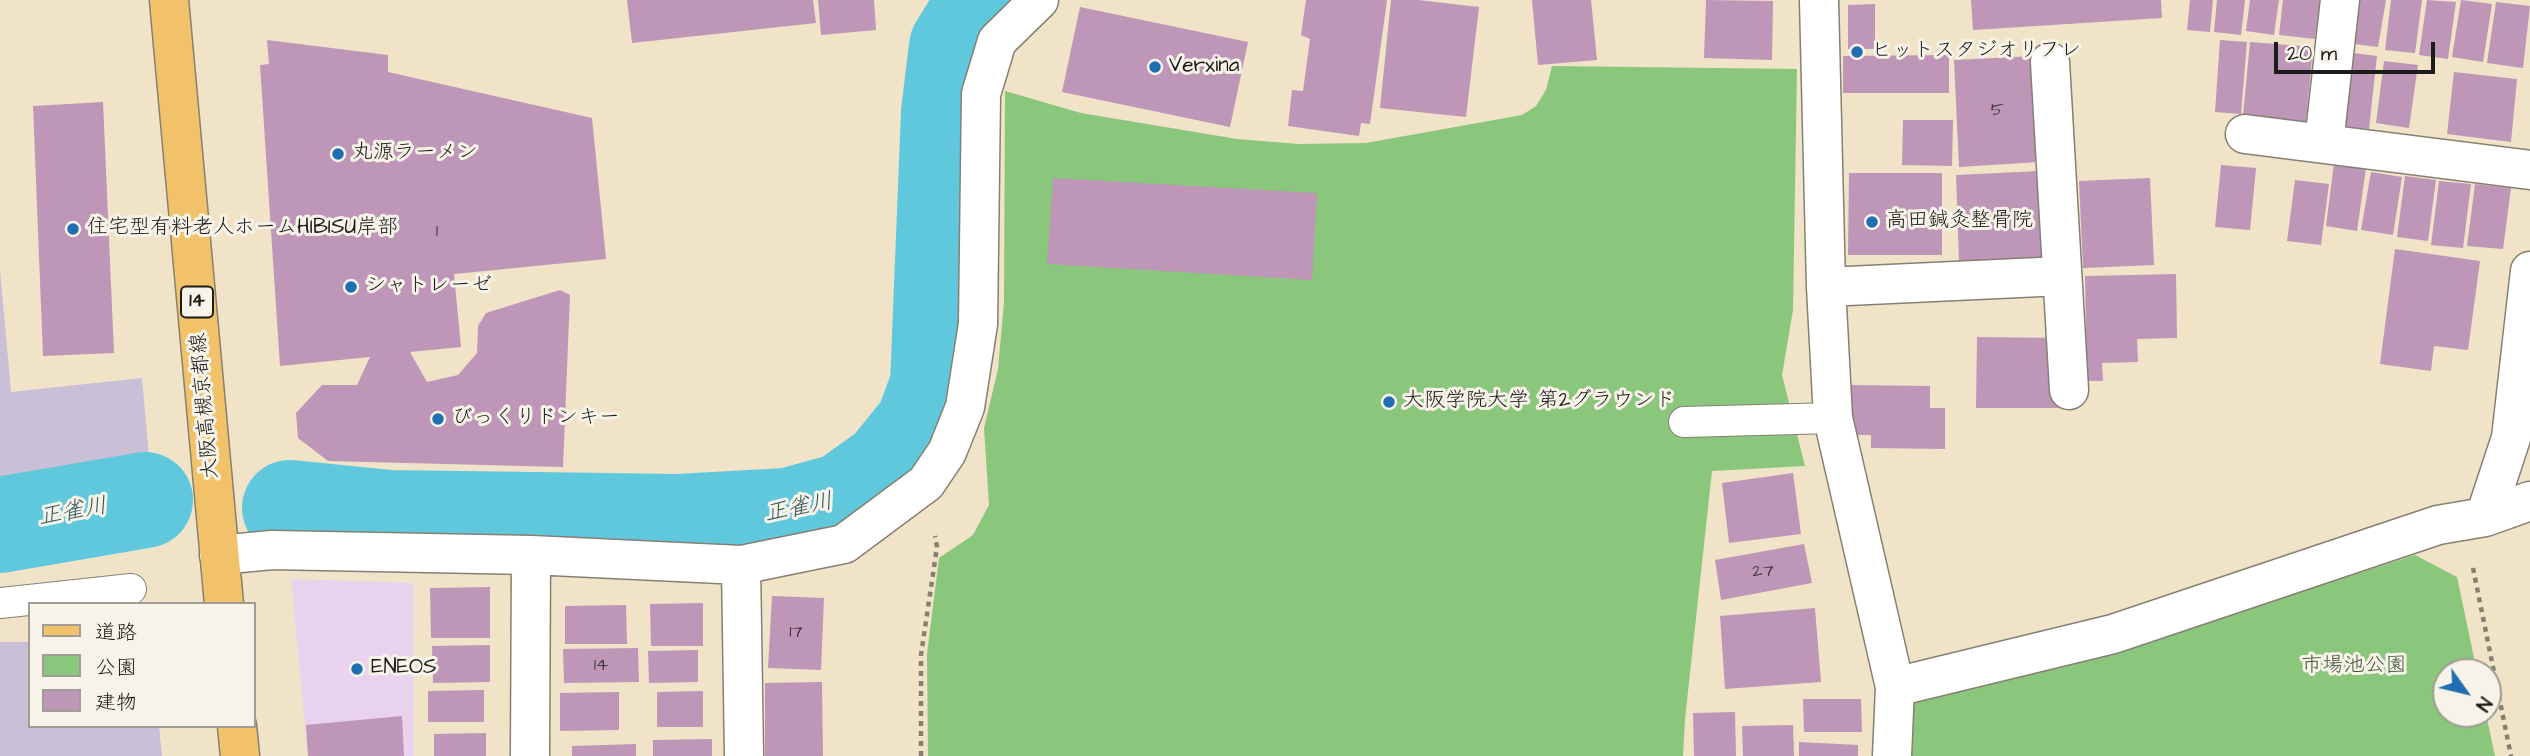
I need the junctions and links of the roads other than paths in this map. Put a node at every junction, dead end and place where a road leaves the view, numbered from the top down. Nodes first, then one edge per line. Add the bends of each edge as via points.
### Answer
1 (169, 0) edge
2 (1039, 0) edge
3 (1819, 0) edge
4 (2340, 0) edge
5 (2050, 62) dead end
6 (2245, 134) dead end
7 (2324, 143) junction
8 (2530, 170) edge
9 (2530, 271) edge
10 (2062, 276) junction
11 (1826, 287) junction
12 (2069, 390) dead end
13 (1833, 418) junction
14 (1684, 422) dead end
15 (2529, 502) edge
16 (2486, 517) junction
17 (219, 555) junction
18 (531, 555) junction
19 (741, 565) junction
20 (131, 589) dead end
21 (224, 602) edge
22 (0, 603) edge
23 (1895, 687) junction
24 (237, 728) edge
25 (240, 756) edge
26 (530, 756) edge
27 (744, 756) edge
28 (1892, 756) edge

1 - 17 main road, 大阪高槻京都線 / 14
2 - 19 street via 997,41 981,94 978,324 965,407 947,452 926,484 844,544
3 - 11 street
4 - 7 street
5 - 10 street
6 - 7 street
7 - 8 street
9 - 16 street via 2511,438
10 - 11 street
10 - 12 street
11 - 13 street
13 - 14 lane
13 - 23 street
15 - 16 street
16 - 23 street via 2438,525 2113,634
17 - 18 street via 272,550
17 - 21 main road, 大阪高槻京都線 / 14
18 - 19 street
18 - 26 street
19 - 27 street
20 - 22 lane
23 - 28 street
24 - 25 main road

